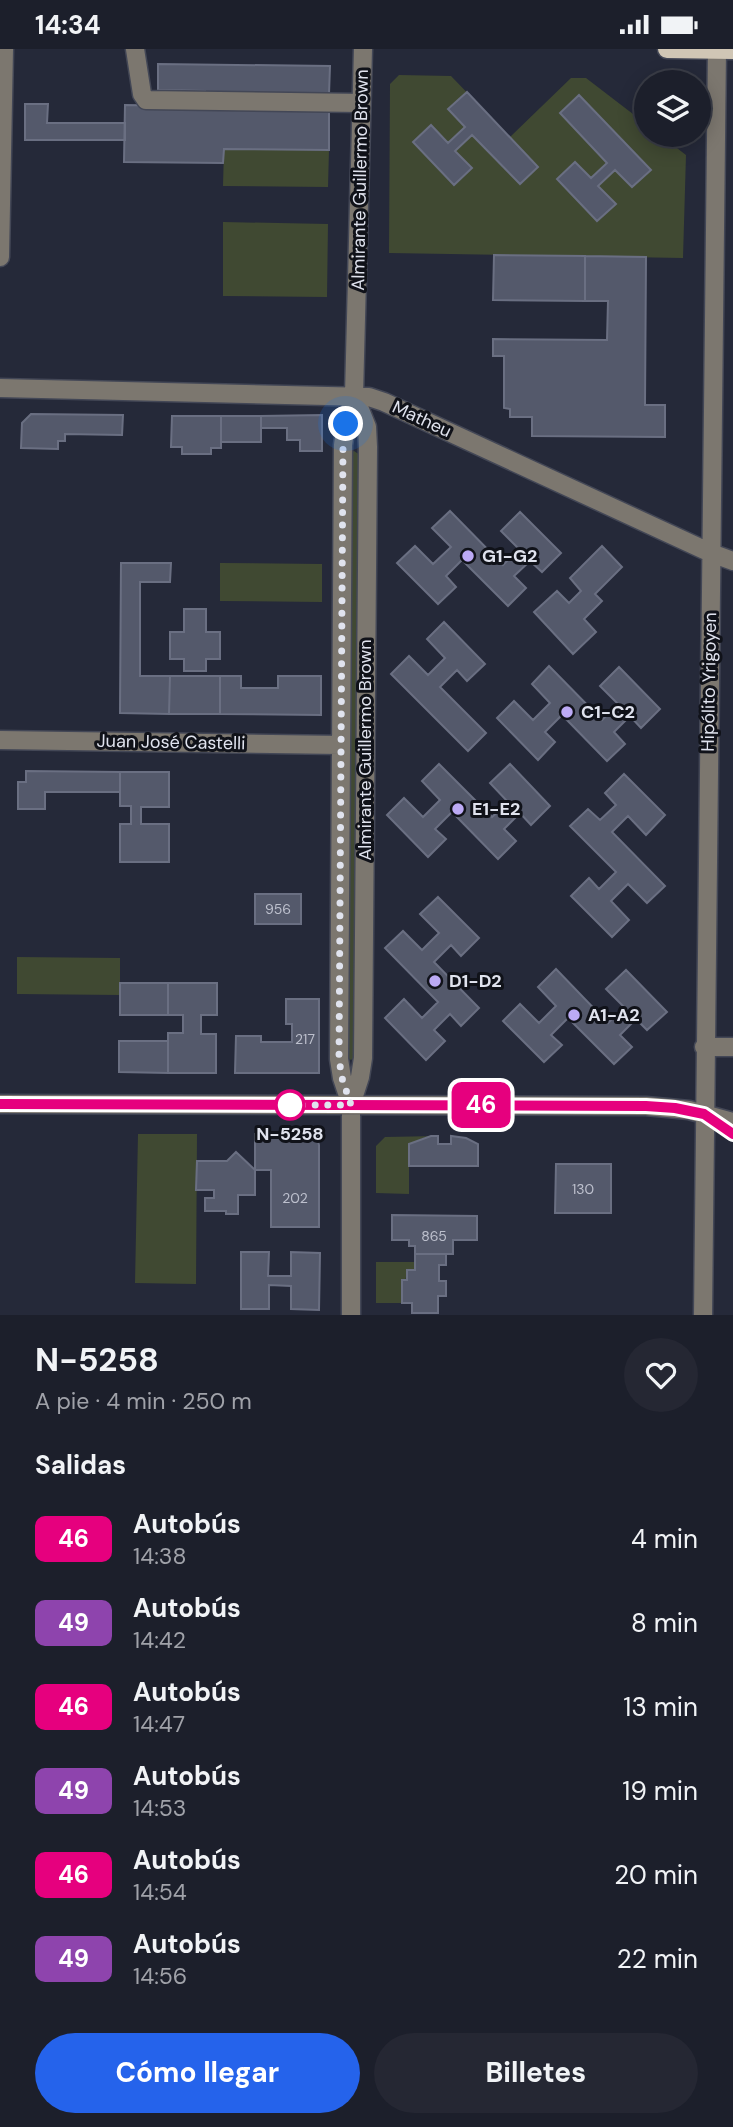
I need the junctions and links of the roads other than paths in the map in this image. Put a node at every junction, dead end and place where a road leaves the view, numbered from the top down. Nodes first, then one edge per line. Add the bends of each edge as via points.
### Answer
1 (4, 49) edge
2 (135, 49) edge
3 (363, 49) edge
4 (667, 49) edge
5 (717, 49) edge
6 (733, 50) edge
7 (361, 103) junction
8 (0, 257) edge
9 (714, 288) junction
10 (733, 288) edge
11 (0, 388) edge
12 (355, 395) junction
13 (711, 553) junction
14 (733, 561) edge
15 (0, 740) edge
16 (341, 745) junction
17 (704, 1047) junction
18 (733, 1047) edge
19 (0, 1104) edge
20 (351, 1105) junction
21 (704, 1114) junction
22 (733, 1122) edge
23 (733, 1134) edge
24 (351, 1315) edge
25 (703, 1315) edge

1 - 8 street
2 - 7 street via 146,100
3 - 7 street, Almirante Guillermo Brown
4 - 5 main road
5 - 6 main road
5 - 9 street, Hipólito Yrigoyen
7 - 12 street, Almirante Guillermo Brown
9 - 10 street
9 - 13 street, Hipólito Yrigoyen
11 - 12 street, Matheu
12 - 13 street, Matheu via 384,401
12 - 16 street, Almirante Guillermo Brown via 343,445
12 - 20 street, Almirante Guillermo Brown via 367,427 368,461 363,1058
13 - 14 street, Matheu
13 - 17 street, Hipólito Yrigoyen
15 - 16 street, Juan José Castelli
16 - 20 street, Almirante Guillermo Brown via 339,1059
17 - 18 street
17 - 21 street, Hipólito Yrigoyen
19 - 20 street
20 - 21 street via 646,1106
20 - 24 street, Almirante Guillermo Brown
21 - 22 street
21 - 23 street
21 - 25 street, Hipólito Yrigoyen

